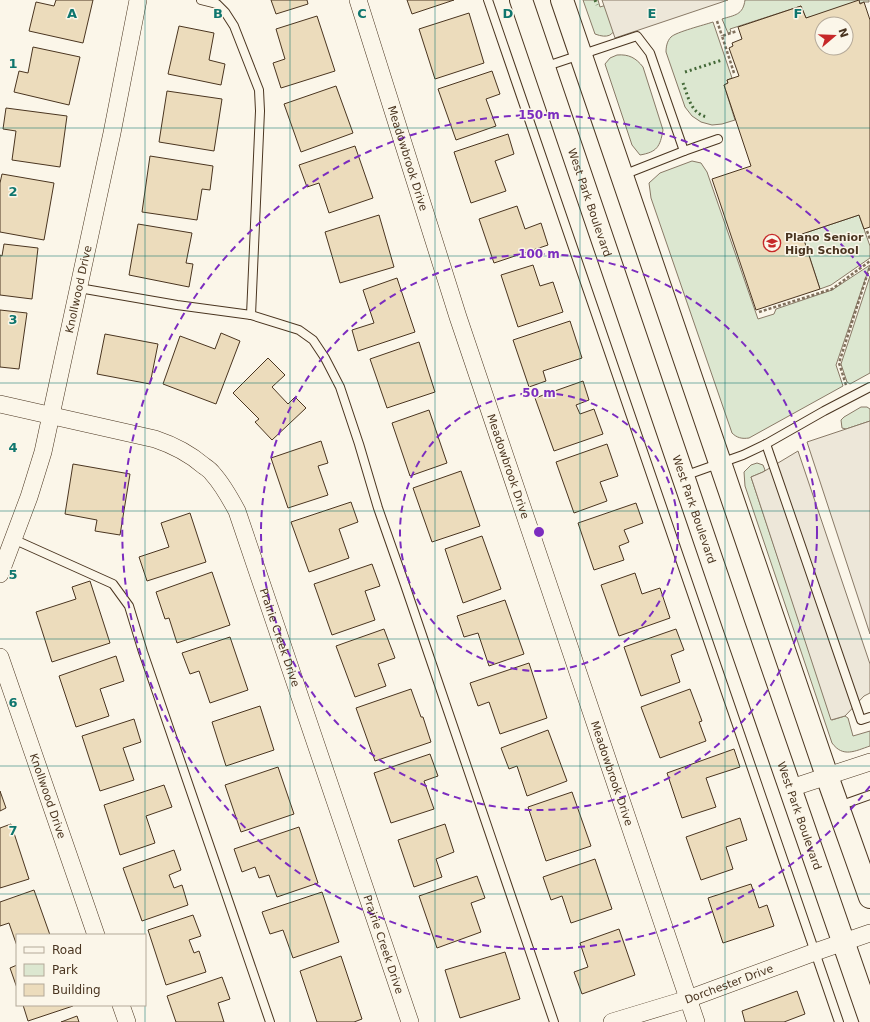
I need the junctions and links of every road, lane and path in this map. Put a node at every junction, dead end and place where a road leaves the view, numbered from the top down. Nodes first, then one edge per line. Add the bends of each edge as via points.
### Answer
1 (138, 0) edge
2 (201, 0) edge
3 (358, 0) edge
4 (488, 0) edge
5 (520, 0) edge
6 (562, 0) edge
7 (717, 20) dead end
8 (737, 31) dead end
9 (722, 36) junction
10 (580, 55) junction
11 (543, 68) junction
12 (734, 73) dead end
13 (718, 139) dead end
14 (684, 151) junction
15 (622, 175) junction
16 (867, 231) dead end
17 (870, 239) edge
18 (870, 261) edge
19 (870, 266) edge
20 (79, 288) junction
21 (759, 312) dead end
22 (251, 315) junction
23 (847, 387) dead end
24 (870, 387) edge
25 (0, 404) edge
26 (52, 416) junction
27 (766, 444) junction
28 (721, 463) junction
29 (683, 476) junction
30 (13, 539) junction
31 (0, 574) edge
32 (0, 657) edge
33 (870, 717) edge
34 (870, 762) edge
35 (828, 776) junction
36 (791, 788) junction
37 (870, 795) edge
38 (838, 806) junction
39 (870, 897) edge
40 (870, 933) edge
41 (96, 934) edge
42 (844, 942) junction
43 (815, 952) junction
44 (688, 999) junction
45 (121, 1006) edge
46 (870, 1018) edge
47 (127, 1022) edge
48 (270, 1022) edge
49 (410, 1022) edge
50 (554, 1022) edge
51 (612, 1022) edge
52 (696, 1022) edge
53 (839, 1022) edge

1 - 20 street, Knollwood Drive
2 - 22 lane via 217,4 226,12 259,90
3 - 44 street, Meadowbrook Drive via 458,317
4 - 43 lane
5 - 11 main road, West Park Boulevard
6 - 10 main road
7 - 9 path
8 - 9 path
9 - 12 path
10 - 11 lane
10 - 14 lane via 637,36 650,53
10 - 15 main road
11 - 29 main road, West Park Boulevard
13 - 14 lane
14 - 15 lane
15 - 28 main road
16 - 17 path
18 - 21 path via 832,288
19 - 23 path via 839,363
20 - 22 lane
20 - 26 street, Knollwood Drive
22 - 50 lane via 299,330 313,340 340,387 378,508
24 - 27 lane
25 - 26 street, Prairie Creek Drive
26 - 30 street, Knollwood Drive via 29,497
26 - 49 street, Prairie Creek Drive via 167,443 194,457 213,474 226,491 240,518
27 - 28 lane
27 - 33 lane via 862,720
28 - 29 lane
28 - 35 main road
29 - 36 main road, West Park Boulevard
30 - 31 street, Knollwood Drive
30 - 48 lane via 113,584 129,606
32 - 41 street, Knollwood Drive
34 - 35 street
35 - 36 street
35 - 38 main road
36 - 42 main road, West Park Boulevard
37 - 38 lane
38 - 39 main road
40 - 42 street, Dorchester Drive
42 - 43 street, Dorchester Drive
42 - 46 main road, West Park Boulevard
43 - 44 street, Dorchester Drive
43 - 53 lane
44 - 51 street, Dorchester Drive
44 - 52 street, Meadowbrook Drive
45 - 47 street

